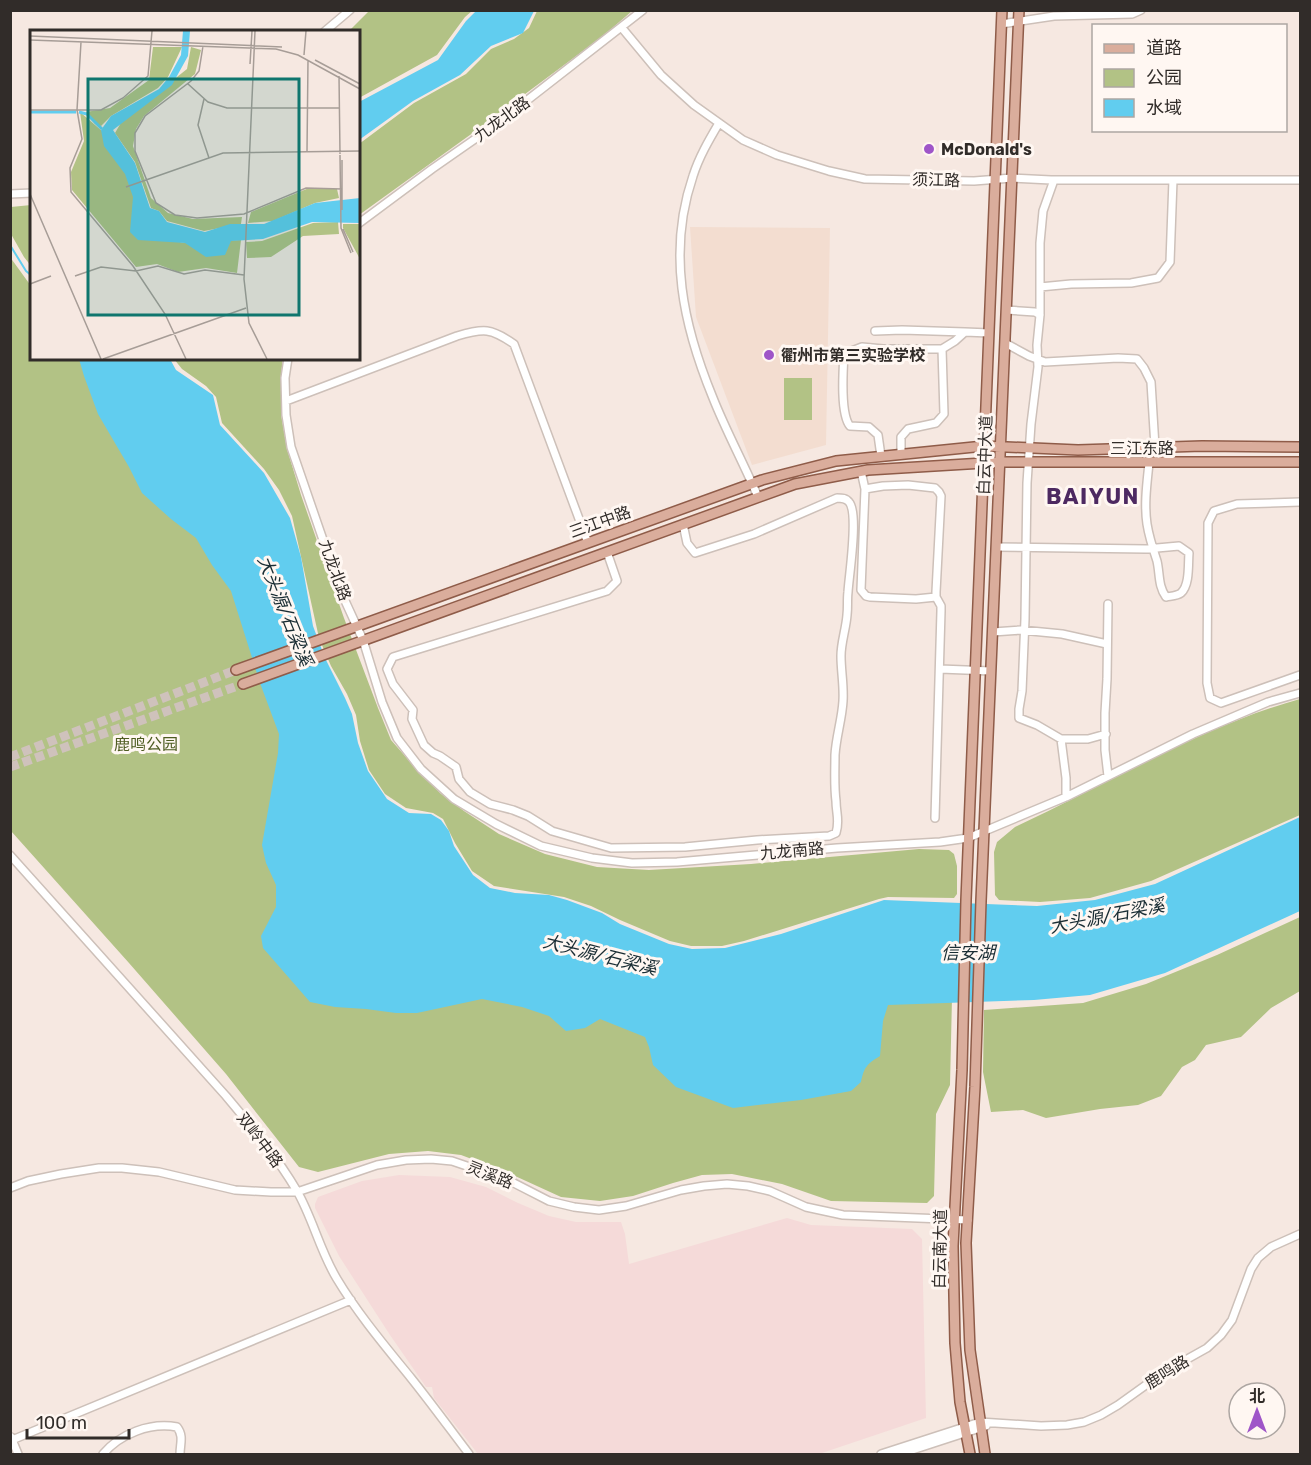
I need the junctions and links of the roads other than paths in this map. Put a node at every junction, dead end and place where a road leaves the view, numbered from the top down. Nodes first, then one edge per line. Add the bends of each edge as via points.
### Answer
1 (350, 10) edge
2 (643, 10) edge
3 (1002, 10) edge
4 (1019, 10) edge
5 (1141, 10) edge
6 (1019, 21) junction
7 (1001, 24) junction
8 (622, 28) junction
9 (326, 30) edge
10 (719, 123) junction
11 (1012, 178) junction
12 (995, 179) junction
13 (1054, 180) junction
14 (1173, 180) junction
15 (1300, 180) edge
16 (30, 193) edge
17 (10, 194) edge
18 (360, 223) edge
19 (1040, 287) junction
20 (1006, 310) junction
21 (1040, 315) junction
22 (875, 331) dead end
23 (965, 332) junction
24 (989, 333) junction
25 (1005, 343) junction
26 (942, 349) junction
27 (288, 360) edge
28 (1038, 360) junction
29 (286, 401) junction
30 (984, 446) junction
31 (1000, 446) junction
32 (1030, 447) junction
33 (1155, 447) junction
34 (1300, 447) edge
35 (901, 454) junction
36 (880, 456) junction
37 (1000, 462) junction
38 (1028, 462) junction
39 (1300, 462) edge
40 (983, 463) junction
41 (1149, 463) junction
42 (861, 471) junction
43 (752, 483) junction
44 (865, 489) junction
45 (758, 497) junction
46 (1300, 502) edge
47 (683, 525) junction
48 (588, 543) junction
49 (996, 548) junction
50 (1026, 548) junction
51 (1152, 548) junction
52 (607, 552) junction
53 (936, 597) junction
54 (1108, 603) dead end
55 (357, 627) junction
56 (1024, 631) junction
57 (993, 632) junction
58 (363, 640) junction
59 (1107, 644) junction
60 (940, 669) junction
61 (237, 670) tunnel mouth
62 (975, 670) junction
63 (991, 671) junction
64 (1300, 675) edge
65 (243, 684) tunnel mouth
66 (1300, 693) edge
67 (1106, 734) junction
68 (1061, 738) junction
69 (1108, 776) junction
70 (1066, 797) junction
71 (935, 818) dead end
72 (984, 832) junction
73 (968, 838) junction
74 (757, 840) junction
75 (758, 854) junction
76 (10, 855) edge
77 (966, 900) joint
78 (981, 901) joint
79 (10, 1188) edge
80 (297, 1192) junction
81 (954, 1219) junction
82 (968, 1220) junction
83 (1300, 1234) edge
84 (351, 1300) junction
85 (980, 1425) junction
86 (966, 1429) junction
87 (11, 1438) edge
88 (18, 1455) edge
89 (103, 1455) edge
90 (180, 1455) edge
91 (469, 1455) edge
92 (881, 1455) edge
93 (900, 1455) edge
94 (970, 1455) edge
95 (985, 1455) edge

1 - 9 street
2 - 8 street, 九龙北路
3 - 7 main road, 白云中大道
4 - 6 main road, 白云中大道
5 - 6 street via 1132,14
6 - 7 street
6 - 11 main road, 白云中大道
7 - 12 main road, 白云中大道
8 - 10 street, 须江路 via 662,75
8 - 18 street, 九龙北路
10 - 12 street, 须江路 via 743,140 777,155 865,179
10 - 43 street via 697,164 685,201 679,253 682,286 687,325 712,397
11 - 12 street, 须江路
11 - 13 street, 须江路
11 - 20 main road, 白云中大道
12 - 24 main road, 白云中大道
13 - 14 street, 须江路
13 - 19 street via 1043,211
14 - 15 street, 须江路
14 - 19 street via 1170,261 1158,278
16 - 17 street
19 - 21 street
20 - 21 street
20 - 25 main road, 白云中大道
21 - 28 street
22 - 23 street
23 - 24 street
23 - 26 street
24 - 30 main road, 白云中大道
25 - 28 street
25 - 31 main road, 白云中大道
26 - 35 street via 944,414 936,423 908,429 901,437
26 - 36 street via 862,347 844,354 846,422 850,426 869,427 878,435
27 - 29 street, 九龙北路
28 - 32 street
28 - 33 street via 1137,359 1151,382
29 - 48 street via 476,330 501,335 514,344
29 - 55 street, 九龙北路 via 291,447
30 - 31 main road, 三江东路
30 - 35 main road, 三江中路
30 - 40 main road, 白云中大道
31 - 32 main road, 三江东路
31 - 37 main road, 白云中大道
32 - 33 main road, 三江东路
32 - 38 street
33 - 34 main road, 三江东路
35 - 36 main road, 三江中路
36 - 43 main road, 三江中路 via 836,460
37 - 38 main road, 三江东路
37 - 40 main road, 三江东路
37 - 49 main road, 白云中大道
38 - 41 main road, 三江东路
38 - 50 street
39 - 41 main road, 三江东路
40 - 42 main road, 三江中路
40 - 62 main road, 白云中大道
41 - 51 street via 1146,523
42 - 44 street
42 - 45 main road, 三江中路 via 795,483
43 - 45 street
43 - 48 main road, 三江中路
44 - 53 street via 861,590 870,597
44 - 53 street via 908,485 935,488 939,492
45 - 47 main road, 三江中路
46 - 64 street via 1237,504 1215,511 1208,523 1207,683 1210,698 1221,703
47 - 52 main road, 三江中路
47 - 74 street via 687,543 695,553 754,534 837,498 848,500 852,508 841,656 843,705 835,753 838,827 830,836
48 - 55 main road, 三江中路
49 - 50 street
49 - 57 main road, 白云中大道
50 - 51 street
50 - 56 street
51 - 51 street via 1161,590 1166,597 1178,595 1184,591 1187,580 1189,552 1179,546
52 - 58 main road, 三江中路
52 - 74 street via 616,581 607,591 393,657 387,669 413,710 418,735 433,753 456,767 459,779 470,792 490,804 528,816 552,831 611,848 685,847
53 - 60 street via 941,606
54 - 59 street
55 - 58 street, 九龙北路
55 - 61 main road, 三江中路
56 - 57 street
56 - 59 street
56 - 68 street via 1019,718
57 - 63 main road, 白云中大道
58 - 65 main road, 三江中路
58 - 75 street, 九龙南路 via 397,738 421,769 454,799 496,824 541,846 632,863
59 - 67 street
60 - 62 street
60 - 71 street
62 - 63 street
62 - 73 main road, 白云中大道
63 - 72 main road, 白云中大道
66 - 69 street, 九龙南路 via 1268,702 1188,736
67 - 68 street via 1088,739
67 - 69 street
68 - 70 street
69 - 70 street, 九龙南路
70 - 72 street, 九龙南路
72 - 73 street, 九龙南路
72 - 78 main road, 白云中大道
73 - 75 street, 九龙南路
73 - 77 main road, 白云中大道
74 - 75 street
76 - 80 street, 双岭中路 via 226,1096 265,1143
77 - 81 main road, 白云南大道
78 - 82 main road, 白云南大道
79 - 80 street, 灵溪路 via 61,1173 122,1168 159,1172 235,1190
80 - 81 street, 灵溪路 via 377,1165 431,1159 452,1161 508,1180 549,1201 599,1210 681,1190 727,1184 770,1191 806,1207 843,1215
80 - 84 street, 双岭中路 via 329,1264
81 - 82 street, 灵溪路
81 - 86 main road, 白云南大道 via 955,1342
82 - 85 main road, 白云南大道 via 970,1350
83 - 85 street, 鹿鸣路 via 1271,1247 1258,1258 1232,1320 1221,1335 1118,1405 1084,1422 1067,1425
84 - 87 street
84 - 91 street, 双岭中路
85 - 86 street
85 - 95 main road, 白云南大道
86 - 92 street
86 - 93 street
86 - 94 main road, 白云南大道
87 - 88 street
89 - 90 street via 125,1436 168,1425 181,1432

